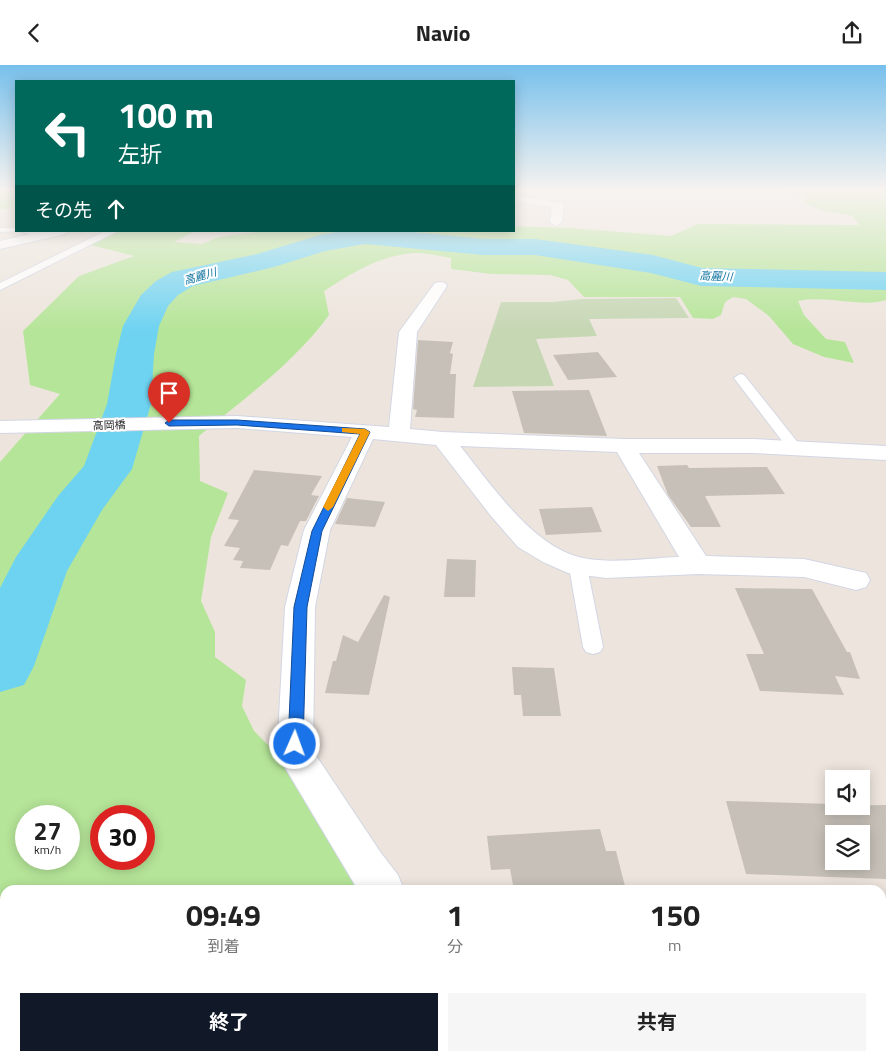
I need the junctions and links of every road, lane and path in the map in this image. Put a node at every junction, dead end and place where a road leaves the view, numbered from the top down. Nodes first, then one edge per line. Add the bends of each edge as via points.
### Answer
1 (32, 237) edge
2 (96, 237) edge
3 (0, 245) edge
4 (440, 286) dead end
5 (0, 287) edge
6 (740, 378) dead end
7 (0, 427) edge
8 (365, 432) junction
9 (399, 434) junction
10 (443, 439) junction
11 (624, 446) junction
12 (794, 447) junction
13 (886, 453) edge
14 (698, 565) junction
15 (578, 567) junction
16 (856, 580) dead end
17 (593, 647) dead end
18 (379, 885) edge

1 - 3 street
2 - 5 lane
4 - 9 street via 436,297 413,319 408,332
6 - 12 lane
7 - 8 street, 高岡橋 via 237,422
8 - 9 street, 高岡橋
8 - 18 street via 317,531 300,607 295,754
9 - 10 street, 高岡橋
10 - 11 street, 高岡橋
10 - 15 street via 527,541
11 - 12 street, 高岡橋
11 - 14 street
12 - 13 street, 高岡橋
14 - 15 street
14 - 16 street via 804,568
15 - 17 lane

